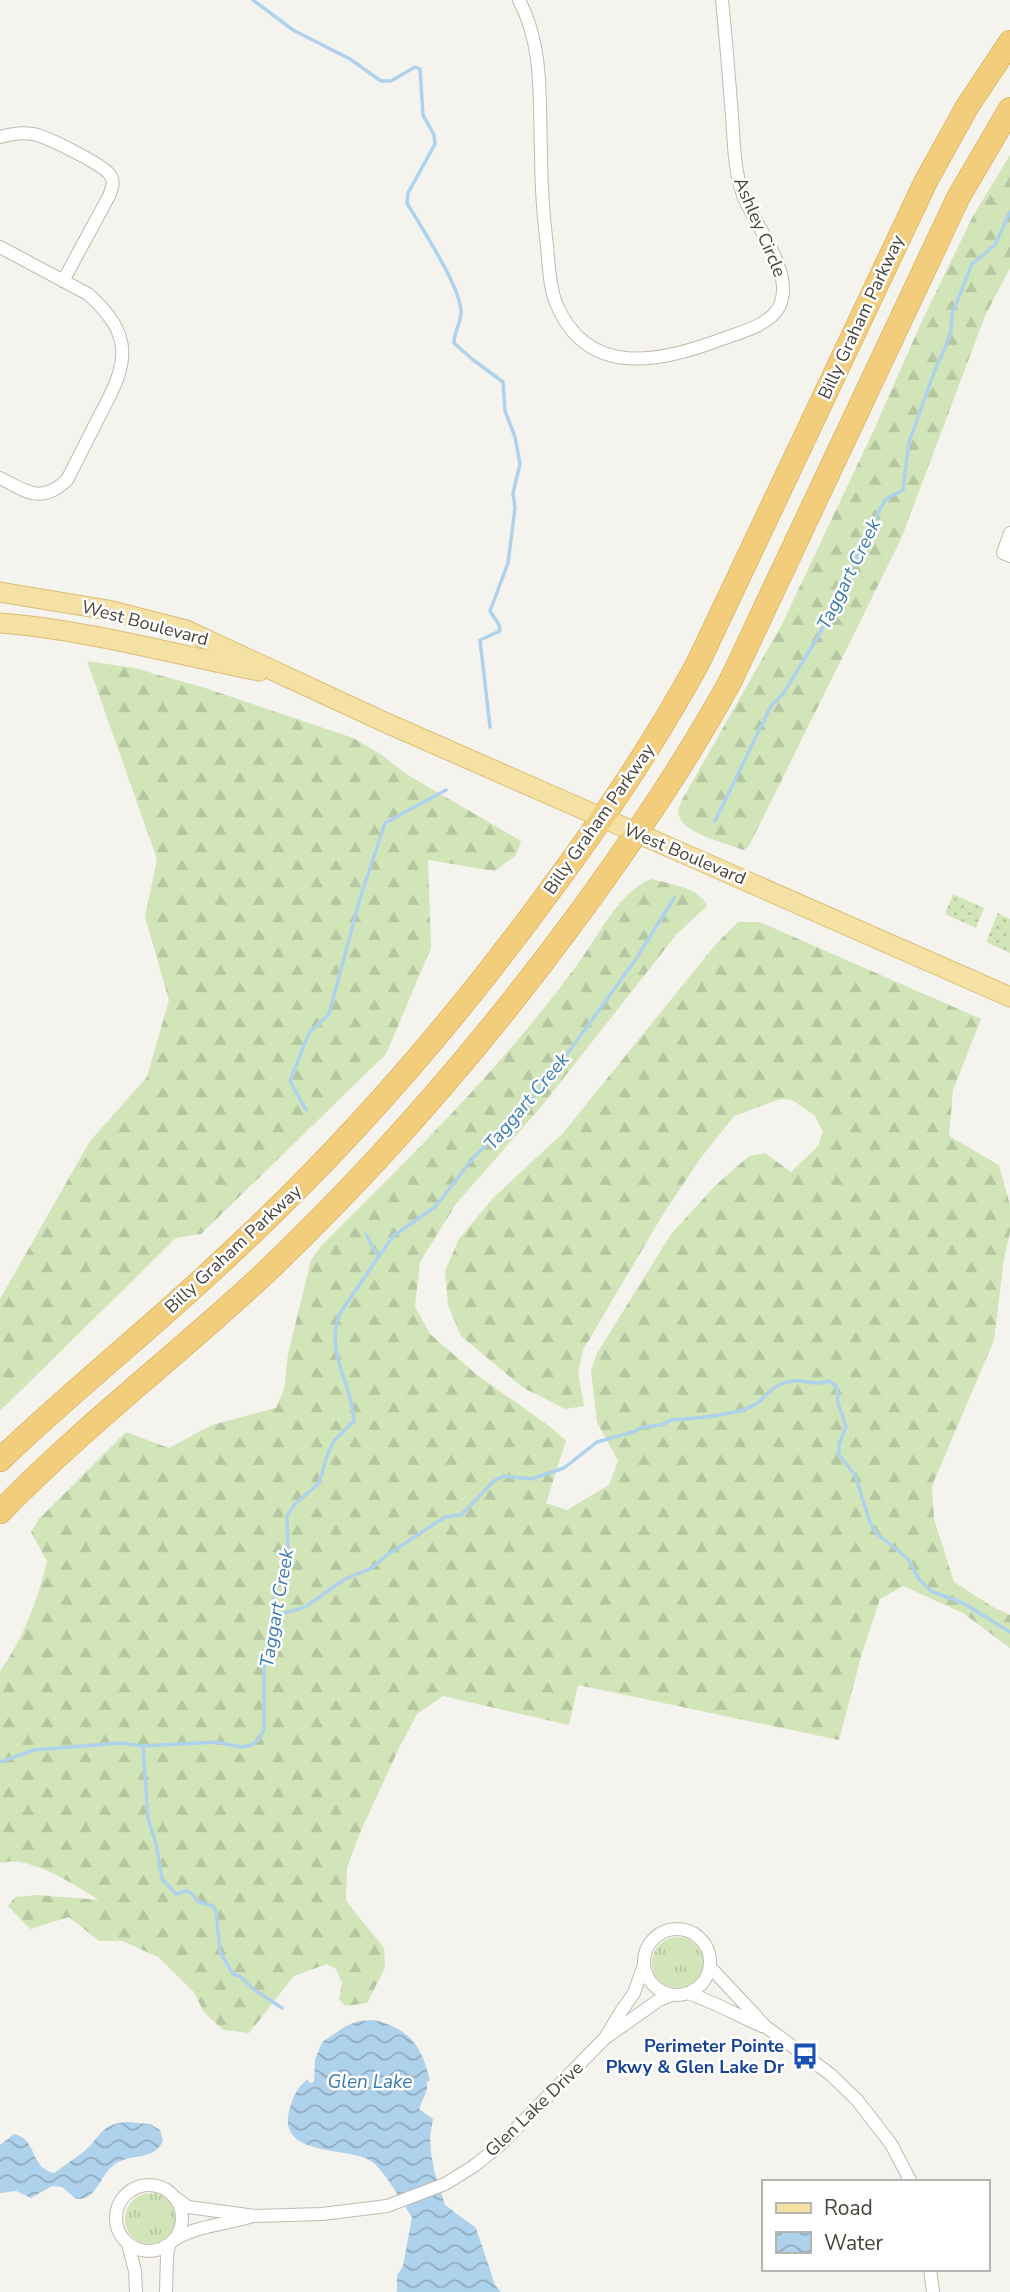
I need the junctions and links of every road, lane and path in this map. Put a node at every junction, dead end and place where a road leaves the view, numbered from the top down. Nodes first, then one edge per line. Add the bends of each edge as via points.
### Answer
1 (519, 0) edge
2 (722, 0) edge
3 (1010, 42) edge
4 (1010, 109) edge
5 (0, 136) edge
6 (0, 247) edge
7 (63, 281) junction
8 (0, 478) edge
9 (1010, 533) edge
10 (1006, 555) edge
11 (0, 592) edge
12 (0, 623) edge
13 (284, 676) junction
14 (603, 818) junction
15 (638, 833) junction
16 (1010, 997) edge
17 (0, 1460) edge
18 (0, 1512) edge
19 (644, 1965) junction
20 (710, 1967) junction
21 (688, 1993) junction
22 (672, 1995) junction
23 (766, 2027) junction
24 (605, 2038) junction
25 (910, 2180) edge
26 (176, 2199) junction
27 (255, 2216) junction
28 (173, 2241) junction
29 (128, 2244) junction
30 (930, 2271) edge
31 (136, 2292) edge
32 (166, 2292) edge
33 (933, 2292) edge

1 - 2 street, Ashley Circle via 537,60 545,228 555,301 570,328 591,347 612,356 655,359 695,349 765,321 779,308 783,296 781,271 750,212 736,172
3 - 14 highway, Billy Graham Parkway via 926,181 698,663
4 - 15 highway, Billy Graham Parkway via 958,198 731,680
5 - 7 street via 44,137 111,176 109,195
6 - 7 street
7 - 8 street via 89,294 106,312 122,346 123,366 67,480 47,494 32,494
9 - 10 street
11 - 13 main road, West Boulevard via 108,610 186,631
12 - 13 main road, West Boulevard via 105,638
13 - 14 main road, West Boulevard
14 - 15 main road, West Boulevard
14 - 17 highway, Billy Graham Parkway via 474,990 360,1124 236,1249
15 - 16 main road, West Boulevard
15 - 18 highway, Billy Graham Parkway via 503,1014 387,1149 261,1276
19 - 20 street via 649,1943 667,1930 679,1929 700,1938
19 - 22 street via 654,1986
19 - 24 street, Glen Lake Drive via 632,1998
20 - 21 street via 701,1985
20 - 23 street
21 - 22 street
21 - 23 street
22 - 24 street, Glen Lake Drive
23 - 25 street via 857,2100 891,2144
24 - 27 street, Glen Lake Drive via 500,2146 422,2194 387,2206
26 - 27 street, Glen Lake Drive via 188,2207
26 - 28 street via 183,2218
26 - 29 street via 163,2188 149,2185 128,2193 116,2213
27 - 28 street, Glen Lake Drive via 206,2226
28 - 29 street via 150,2252
28 - 32 street via 166,2256
29 - 31 street
30 - 33 street

